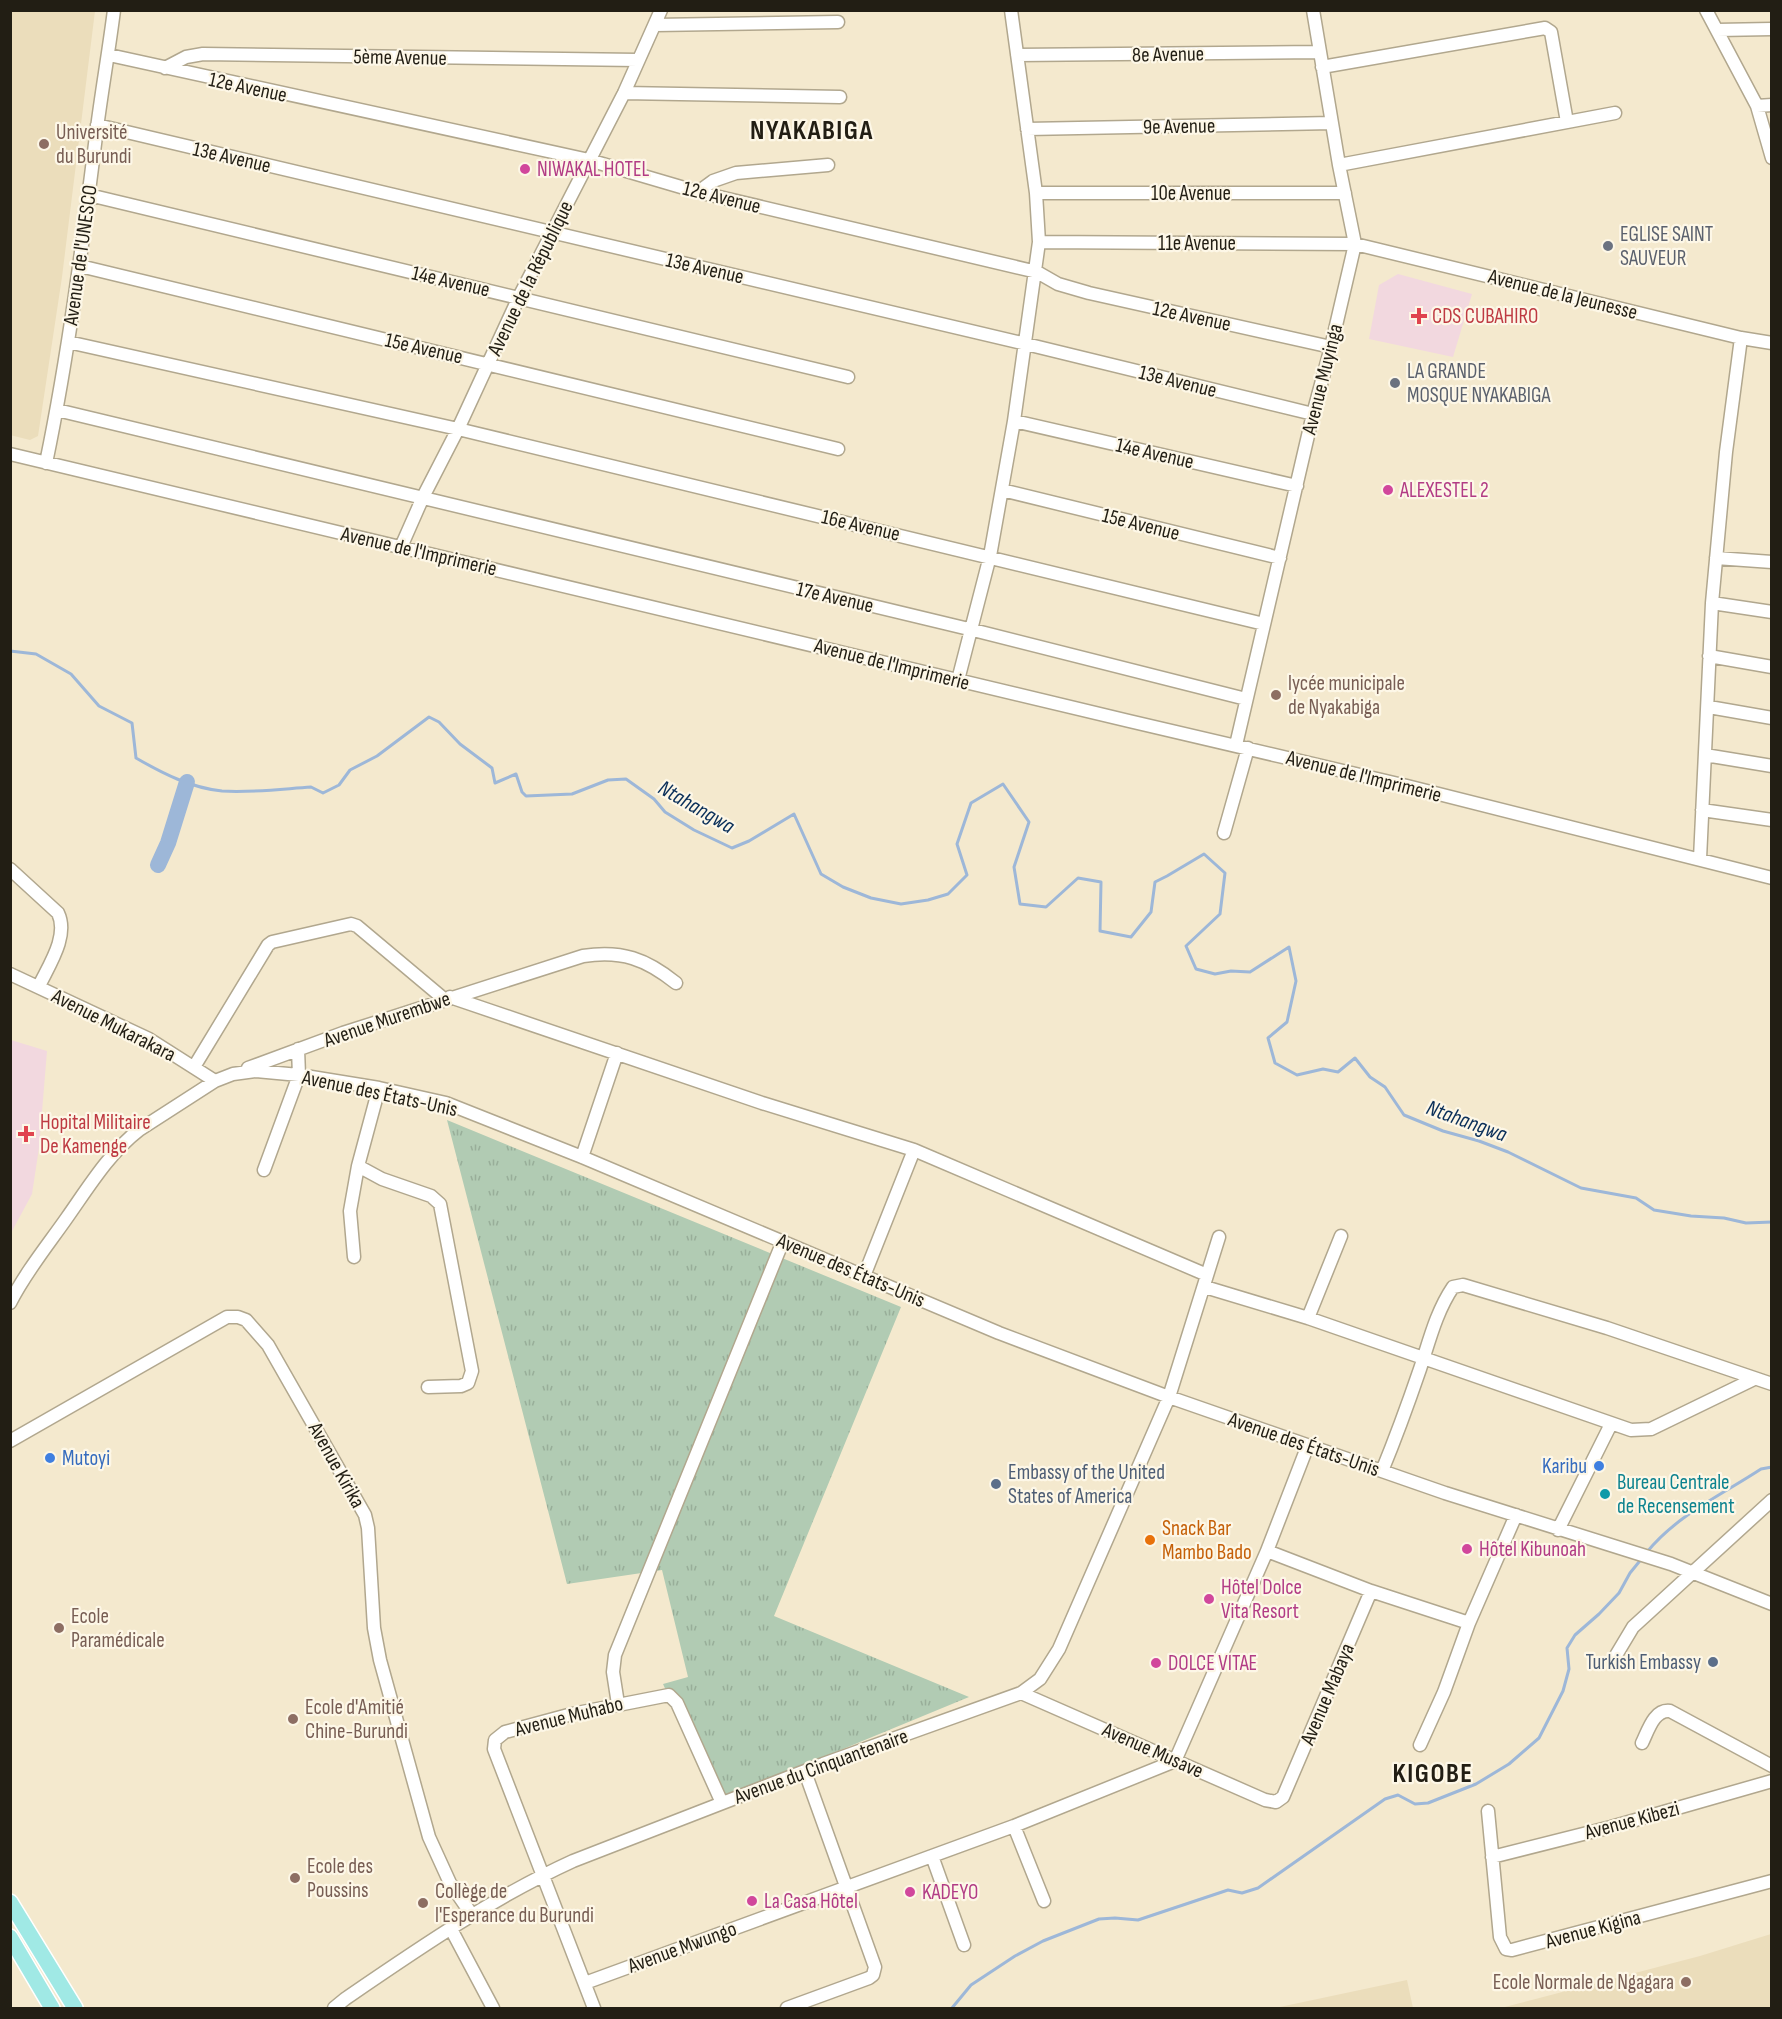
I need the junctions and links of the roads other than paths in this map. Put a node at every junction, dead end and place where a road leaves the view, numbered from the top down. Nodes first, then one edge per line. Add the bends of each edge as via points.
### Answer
1 (114, 10) edge
2 (661, 10) edge
3 (1011, 10) edge
4 (1313, 10) edge
5 (1706, 10) edge
6 (838, 22) dead end
7 (655, 25) junction
8 (1772, 29) edge
9 (1717, 30) junction
10 (1319, 52) junction
11 (109, 55) junction
12 (1017, 55) junction
13 (638, 60) junction
14 (1322, 67) junction
15 (165, 69) junction
16 (624, 93) junction
17 (840, 96) dead end
18 (1772, 105) edge
19 (1756, 106) junction
20 (1615, 113) dead end
21 (1332, 123) junction
22 (1567, 123) junction
23 (97, 125) junction
24 (1027, 129) junction
25 (1772, 158) edge
26 (589, 160) junction
27 (828, 165) dead end
28 (1339, 165) junction
29 (698, 192) junction
30 (1036, 193) junction
31 (1345, 193) junction
32 (89, 195) junction
33 (552, 231) junction
34 (1039, 242) junction
35 (1355, 244) junction
36 (80, 266) junction
37 (1037, 272) junction
38 (519, 297) junction
39 (1741, 338) junction
40 (68, 342) junction
41 (1772, 343) edge
42 (1026, 344) junction
43 (1331, 347) junction
44 (489, 363) junction
45 (848, 377) dead end
46 (57, 410) junction
47 (1313, 414) junction
48 (1014, 421) junction
49 (458, 429) junction
50 (838, 449) dead end
51 (10, 454) edge
52 (46, 463) junction
53 (1297, 486) junction
54 (1002, 490) junction
55 (423, 496) junction
56 (401, 547) junction
57 (990, 556) junction
58 (1280, 558) junction
59 (1716, 558) junction
60 (1772, 562) edge
61 (1712, 603) junction
62 (1772, 612) edge
63 (1264, 624) junction
64 (973, 630) junction
65 (1709, 656) junction
66 (1772, 667) edge
67 (958, 680) junction
68 (1246, 699) junction
69 (1709, 707) junction
70 (1772, 718) edge
71 (1242, 747) junction
72 (1705, 755) junction
73 (1772, 766) edge
74 (1702, 810) junction
75 (1772, 820) edge
76 (1224, 833) dead end
77 (1700, 859) junction
78 (10, 869) edge
79 (1772, 878) edge
80 (10, 974) edge
81 (676, 983) dead end
82 (39, 986) junction
83 (447, 998) junction
84 (298, 1049) junction
85 (617, 1053) junction
86 (194, 1066) junction
87 (233, 1074) junction
88 (299, 1075) junction
89 (215, 1081) junction
90 (379, 1088) junction
91 (914, 1150) junction
92 (582, 1157) junction
93 (358, 1166) junction
94 (264, 1170) dead end
95 (1341, 1236) dead end
96 (1219, 1237) dead end
97 (783, 1241) junction
98 (354, 1257) dead end
99 (864, 1276) junction
100 (1206, 1281) junction
101 (10, 1303) edge
102 (1308, 1318) junction
103 (1424, 1358) junction
104 (1754, 1379) junction
105 (1772, 1384) edge
106 (428, 1387) dead end
107 (1169, 1397) junction
108 (1611, 1424) junction
109 (10, 1441) edge
110 (1308, 1445) junction
111 (1382, 1471) junction
112 (1772, 1500) edge
113 (1516, 1515) junction
114 (1558, 1530) junction
115 (1267, 1551) junction
116 (1693, 1572) junction
117 (1371, 1591) junction
118 (1772, 1604) edge
119 (1469, 1623) junction
120 (1615, 1657) dead end
121 (1021, 1693) junction
122 (618, 1704) junction
123 (1642, 1743) dead end
124 (1420, 1745) dead end
125 (1175, 1761) junction
126 (1772, 1766) edge
127 (805, 1772) junction
128 (1772, 1781) edge
129 (1283, 1797) joint
130 (722, 1803) junction
131 (1488, 1811) dead end
132 (1014, 1826) junction
133 (932, 1856) junction
134 (1492, 1857) junction
135 (543, 1875) junction
136 (1772, 1881) edge
137 (846, 1887) junction
138 (1044, 1901) dead end
139 (10, 1902) edge
140 (472, 1915) junction
141 (451, 1929) junction
142 (10, 1938) edge
143 (964, 1945) dead end
144 (585, 1983) junction
145 (52, 2008) edge
146 (75, 2008) edge
147 (334, 2008) edge
148 (494, 2008) edge
149 (594, 2008) edge
150 (787, 2008) edge

1 - 11 street, Avenue de l'UNESCO
2 - 7 street, Avenue de la République
3 - 12 street
4 - 10 street, Avenue Muyinga
5 - 9 street
6 - 7 street
7 - 13 street, Avenue de la République
8 - 9 street
9 - 19 street
10 - 12 street, 8e Avenue
10 - 14 street, Avenue Muyinga
11 - 15 street, 12e Avenue
11 - 23 street, Avenue de l'UNESCO
12 - 24 street
13 - 15 street, 5ème Avenue via 203,54 186,57
13 - 16 street, Avenue de la République
14 - 21 street, Avenue Muyinga
14 - 22 street via 1545,28 1551,32
15 - 26 street, 12e Avenue
16 - 17 street
16 - 26 street, Avenue de la République
18 - 19 street
19 - 25 street
20 - 22 street
21 - 24 street, 9e Avenue
21 - 28 street, Avenue Muyinga
22 - 28 street
23 - 32 street, Avenue de l'UNESCO
23 - 33 street, 13e Avenue
24 - 30 street
26 - 29 street, 12e Avenue
26 - 33 street, Avenue de la République
27 - 29 street via 736,173 713,181
28 - 31 street, Avenue Muyinga
29 - 37 street, 12e Avenue
30 - 31 street, 10e Avenue
30 - 34 street
31 - 35 street, Avenue Muyinga
32 - 36 street, Avenue de l'UNESCO
32 - 38 street, 14e Avenue
33 - 38 street, Avenue de la République
33 - 42 street, 13e Avenue
34 - 35 street, 11e Avenue
34 - 37 street
35 - 39 street, Avenue de la Jeunesse
35 - 43 street, Avenue Muyinga
36 - 40 street, Avenue de l'UNESCO
36 - 44 street, 15e Avenue
37 - 42 street
37 - 43 street, 12e Avenue via 1058,284 1089,293
38 - 44 street, Avenue de la République
38 - 45 street, 14e Avenue
39 - 41 street, Avenue de la Jeunesse
39 - 59 street
40 - 46 street, Avenue de l'UNESCO
40 - 49 street, 16e Avenue
42 - 47 street, 13e Avenue
42 - 48 street
43 - 47 street, Avenue Muyinga
44 - 49 street, Avenue de la République
44 - 50 street, 15e Avenue
46 - 52 street, Avenue de l'UNESCO
46 - 55 street, 17e Avenue
47 - 53 street, Avenue Muyinga
48 - 53 street, 14e Avenue
48 - 54 street
49 - 55 street, Avenue de la République
49 - 57 street, 16e Avenue
51 - 52 street, Avenue de l'Imprimerie
52 - 56 street, Avenue de l'Imprimerie
53 - 58 street, Avenue Muyinga
54 - 57 street
54 - 58 street, 15e Avenue
55 - 56 street, Avenue de la République
55 - 64 street, 17e Avenue
56 - 67 street, Avenue de l'Imprimerie
57 - 63 street, 16e Avenue
57 - 64 street
58 - 63 street, Avenue Muyinga
59 - 60 street
59 - 61 street
61 - 62 street
61 - 65 street
63 - 68 street, Avenue Muyinga
64 - 67 street
64 - 68 street, 17e Avenue
65 - 66 street
65 - 69 street
67 - 71 street, Avenue de l'Imprimerie
68 - 71 street, Avenue Muyinga
69 - 70 street
69 - 72 street
71 - 76 street, Avenue Muyinga
71 - 77 street, Avenue de l'Imprimerie
72 - 73 street
72 - 74 street
74 - 75 street
74 - 77 street
77 - 79 street, Avenue de l'Imprimerie
78 - 82 street via 61,920 61,935
80 - 82 street, Avenue Mukarakara
81 - 83 street, Avenue Murembwe via 656,966 604,952
82 - 86 street, Avenue Mukarakara via 149,1039
83 - 84 street, Avenue Murembwe
83 - 85 street
83 - 86 street via 351,924 272,942
84 - 87 street, Avenue Murembwe
84 - 88 street
85 - 91 street
85 - 92 street
86 - 89 street, Avenue Mukarakara
87 - 88 street, Avenue des États-Unis via 256,1071
87 - 89 street, Avenue des États-Unis
88 - 90 street, Avenue des États-Unis
88 - 94 street
89 - 101 street, Avenue des États-Unis via 128,1139 99,1173
90 - 92 street, Avenue des États-Unis via 452,1105
90 - 93 street
91 - 99 street
91 - 100 street
92 - 97 street, Avenue des États-Unis
93 - 98 street via 350,1211
93 - 106 street via 431,1196 442,1209 472,1375 461,1386
95 - 102 street
96 - 100 street, Avenue du Cinquantenaire
97 - 99 street, Avenue des États-Unis
97 - 122 street via 615,1655 613,1672
99 - 107 street, Avenue des États-Unis via 999,1333
100 - 102 street
100 - 107 street, Avenue du Cinquantenaire
102 - 103 street
103 - 104 street via 1447,1296 1453,1287 1463,1285 1607,1328
103 - 108 street
103 - 111 street
104 - 105 street
104 - 108 street via 1651,1429 1631,1431
107 - 110 street, Avenue des États-Unis
107 - 121 street, Avenue du Cinquantenaire via 1059,1649 1041,1678
108 - 114 street
109 - 140 street, Avenue Kirika via 226,1317 246,1320 284,1371 365,1515 380,1660 429,1837 450,1882
110 - 111 street, Avenue des États-Unis
110 - 115 street
111 - 113 street, Avenue des États-Unis
112 - 116 street
113 - 114 street, Avenue des États-Unis
113 - 119 street
114 - 116 street, Avenue des États-Unis
115 - 117 street
115 - 125 street
116 - 118 street, Avenue des États-Unis
116 - 120 street via 1633,1627
117 - 119 street
117 - 129 street, Avenue Mabaya
119 - 124 street
121 - 125 street, Avenue Musave
121 - 127 street, Avenue du Cinquantenaire
122 - 130 street, Avenue Muhabo via 667,1694 673,1698
122 - 135 street, Avenue Muhabo via 504,1732 495,1740 494,1749
123 - 126 street via 1657,1714 1670,1711
125 - 129 street, Avenue Musave via 1265,1800 1276,1802
125 - 132 street, Avenue Mwungo
127 - 130 street, Avenue du Cinquantenaire
127 - 137 street
128 - 134 street, Avenue Kibezi
130 - 135 street, Avenue du Cinquantenaire
131 - 134 street
132 - 133 street, Avenue Mwungo
132 - 138 street
133 - 137 street, Avenue Mwungo
133 - 143 street
134 - 136 street, Avenue Kigina via 1500,1937 1506,1949 1512,1950
135 - 140 street, Avenue du Cinquantenaire
135 - 144 street
137 - 144 street, Avenue Mwungo
137 - 150 street via 875,1963 874,1971 869,1978
139 - 146 main road
140 - 141 street, Avenue du Cinquantenaire
141 - 147 street, Avenue du Cinquantenaire
141 - 148 street
142 - 145 main road
144 - 149 street

